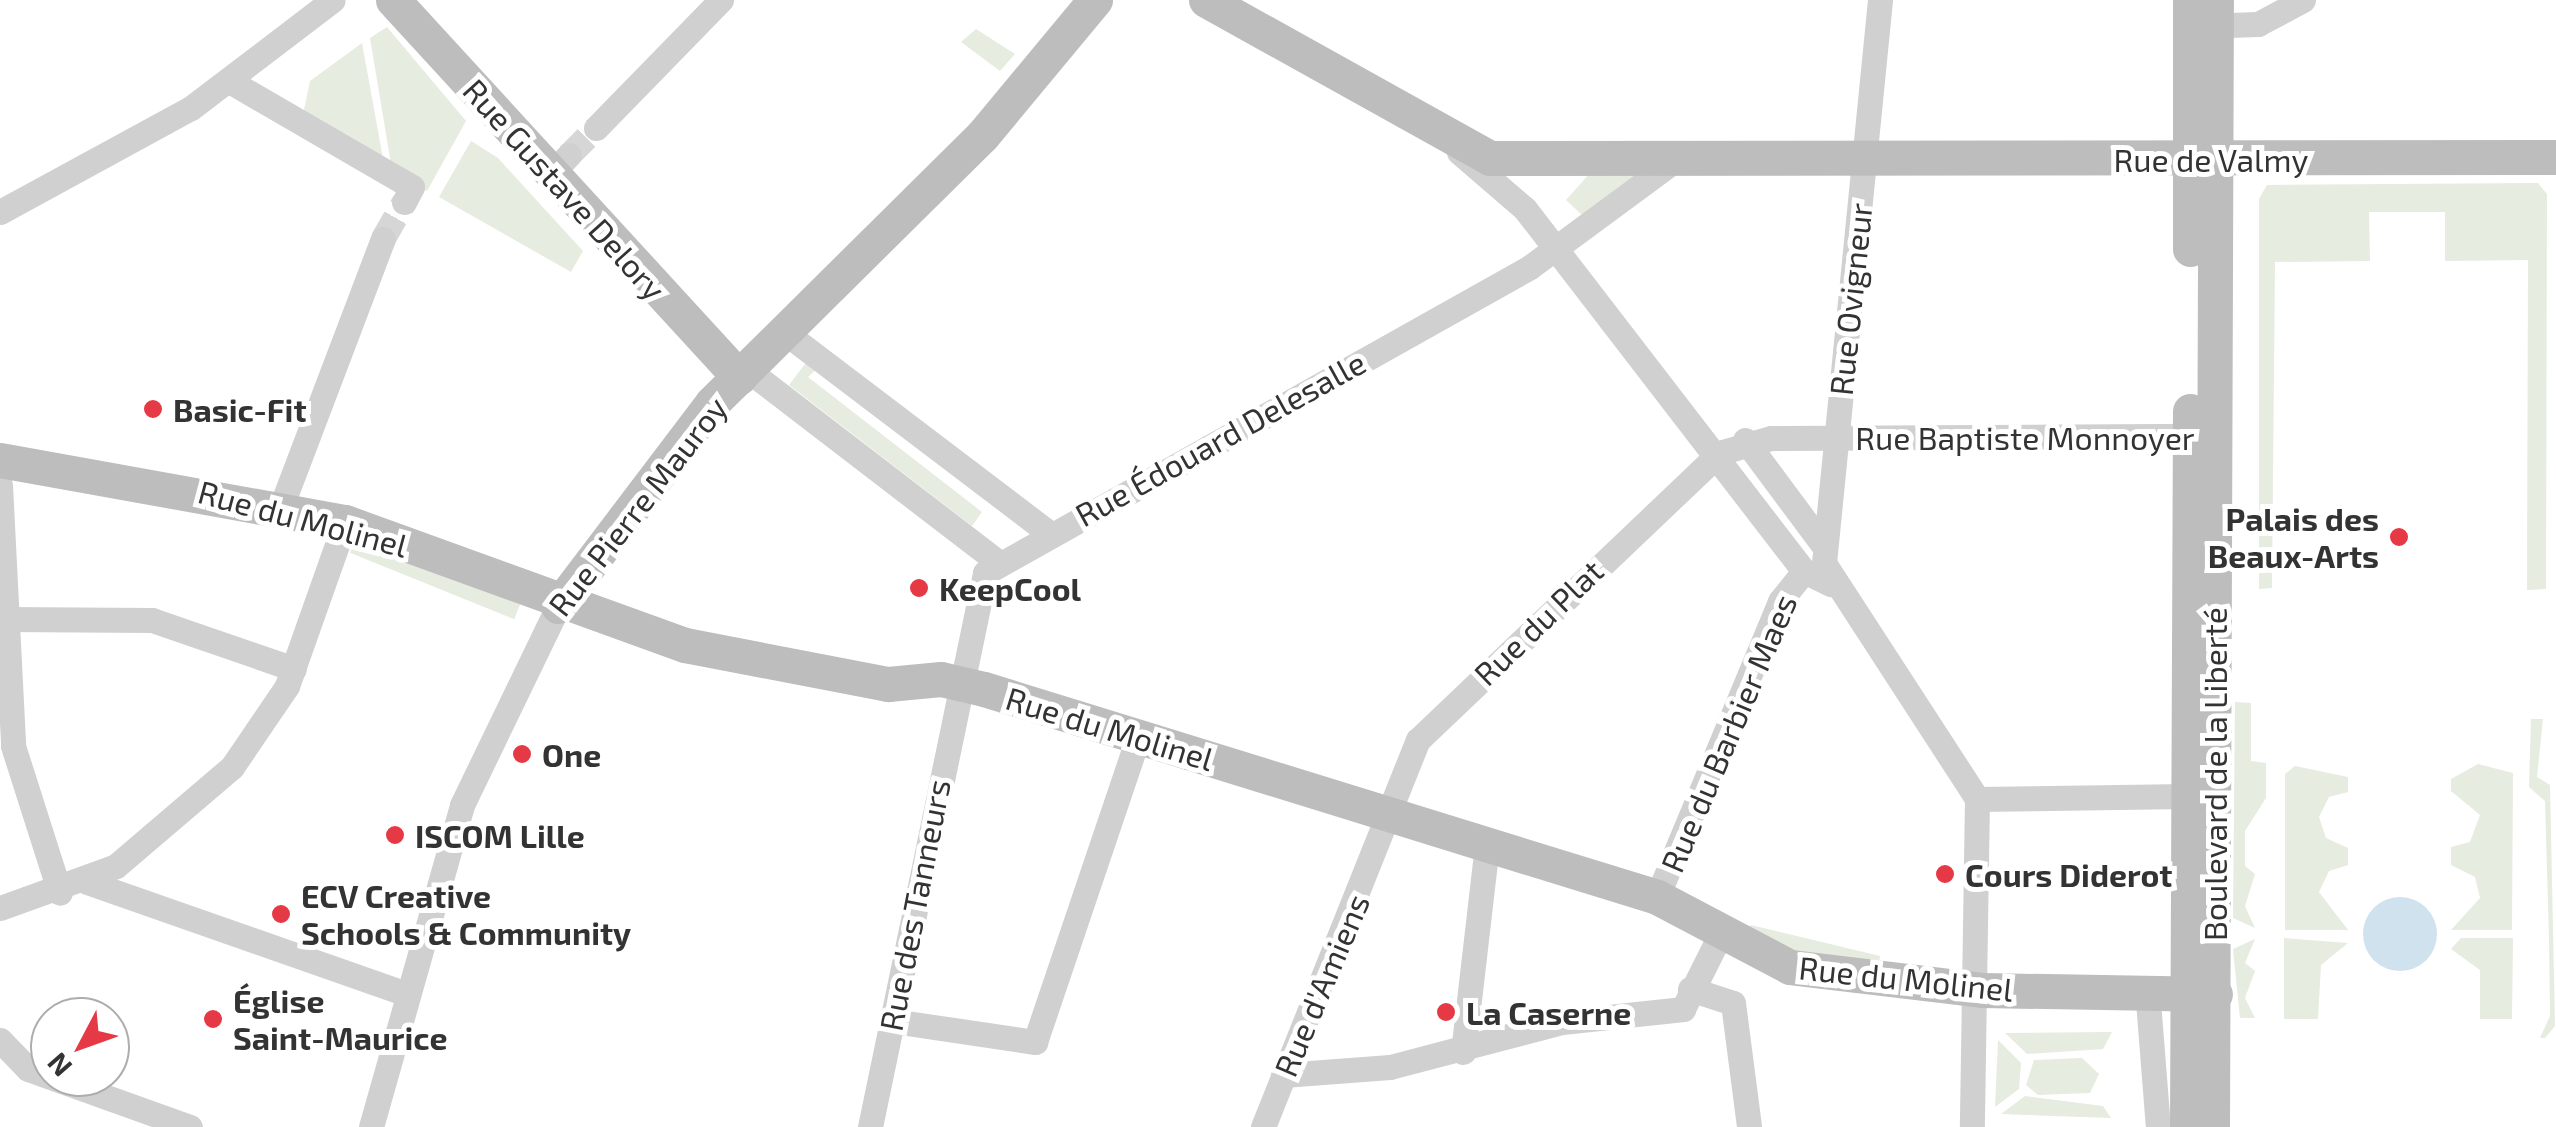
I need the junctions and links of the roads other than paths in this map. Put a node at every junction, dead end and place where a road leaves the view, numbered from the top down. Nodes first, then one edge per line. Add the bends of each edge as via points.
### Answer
1 (333, 0) edge
2 (393, 0) edge
3 (721, 0) edge
4 (1095, 0) edge
5 (1206, 0) edge
6 (1880, 0) edge
7 (2303, 0) edge
8 (2204, 13) edge
9 (231, 82) junction
10 (596, 128) tunnel mouth
11 (1436, 133) junction
12 (2556, 157) edge
13 (1679, 158) junction
14 (1865, 160) junction
15 (2202, 160) junction
16 (404, 202) dead end
17 (0, 212) edge
18 (383, 239) tunnel mouth
19 (1556, 250) junction
20 (783, 331) junction
21 (746, 375) junction
22 (2202, 436) junction
23 (1837, 438) junction
24 (1745, 440) junction
25 (1719, 453) junction
26 (0, 460) edge
27 (0, 485) edge
28 (282, 507) junction
29 (345, 522) junction
30 (1049, 533) junction
31 (1823, 545) junction
32 (998, 562) junction
33 (1804, 571) junction
34 (1832, 584) junction
35 (558, 606) junction
36 (5, 618) junction
37 (294, 668) junction
38 (956, 682) junction
39 (1138, 737) junction
40 (2188, 796) junction
41 (1977, 799) junction
42 (1383, 828) junction
43 (1486, 844) junction
44 (87, 882) junction
45 (60, 893) junction
46 (1657, 898) junction
47 (0, 908) edge
48 (1723, 929) junction
49 (1690, 989) junction
50 (1969, 989) junction
51 (406, 994) junction
52 (2201, 994) junction
53 (2148, 1001) dead end
54 (893, 1021) junction
55 (0, 1040) edge
56 (1464, 1052) junction
57 (1283, 1075) junction
58 (190, 1127) edge
59 (371, 1127) edge
60 (870, 1127) edge
61 (1264, 1127) edge
62 (1749, 1127) edge
63 (1972, 1127) edge
64 (2158, 1127) edge
65 (2187, 1127) edge
66 (2212, 1127) edge

1 - 9 street
2 - 21 street, Rue Gustave Delory via 560,165
3 - 10 street
4 - 20 street, Rue Pierre Mauroy via 982,136
5 - 11 street, Rue de Valmy
6 - 14 street, Rue Ovigneur
7 - 8 street via 2258,24
8 - 15 street, Boulevard de la Liberté
9 - 16 street via 412,186
9 - 17 street
11 - 13 street, Rue de Valmy via 1490,158
11 - 19 street via 1525,210
12 - 15 street, Rue de Valmy
13 - 14 street, Rue de Valmy
13 - 19 street, Rue Édouard Delesalle
14 - 15 street, Rue de Valmy
14 - 23 street, Rue Ovigneur
15 - 22 street, Boulevard de la Liberté
18 - 28 street
19 - 25 street
19 - 30 street, Rue Édouard Delesalle
20 - 21 street, Rue Pierre Mauroy
20 - 30 street
21 - 32 street, Rue Gustave Delory
21 - 35 street, Rue Pierre Mauroy
22 - 23 street, Rue Baptiste Monnoyer
22 - 40 street, Boulevard de la Liberté
22 - 52 street, Boulevard de la Liberté
23 - 24 street, Rue Baptiste Monnoyer
23 - 31 street, Rue Ovigneur
24 - 25 street, Rue du Plat
24 - 31 street
25 - 33 street
25 - 42 street, Rue du Plat via 1427,728
26 - 28 street, Rue du Molinel
27 - 36 street
28 - 29 street, Rue du Molinel
29 - 35 street, Rue du Molinel
29 - 37 street
30 - 32 street, Rue Édouard Delesalle
31 - 34 street
32 - 38 street via 978,586
33 - 34 street
33 - 46 street, Rue du Barbier Maes via 1780,601
34 - 41 street
35 - 38 street, Rue du Molinel via 720,653 888,684
35 - 51 street, Rue Pierre Mauroy via 462,805
36 - 37 street via 152,620
36 - 45 street via 16,769
37 - 44 street via 223,776 166,832
38 - 39 street, Rue du Molinel
38 - 54 street, Rue des Tanneurs
39 - 42 street, Rue du Molinel
39 - 54 street via 1035,1042
40 - 41 street
40 - 52 street, Boulevard de la Liberté
41 - 50 street
42 - 43 street, Rue du Molinel
42 - 57 street, Rue d'Amiens
43 - 46 street, Rue du Molinel
43 - 56 street
44 - 45 street
44 - 51 street
45 - 47 street
46 - 48 street, Rue du Molinel
48 - 49 street
48 - 50 street, Rue du Molinel via 1790,967
49 - 56 street via 1684,1009 1671,1014 1562,1022
49 - 62 street via 1732,1002
50 - 52 street, Rue du Molinel
50 - 63 street
51 - 59 street, Rue Pierre Mauroy
52 - 65 street, Boulevard de la Liberté
52 - 66 street, Boulevard de la Liberté
53 - 64 street
54 - 60 street, Rue des Tanneurs
55 - 58 street via 28,1069
56 - 57 street
57 - 61 street, Rue d'Amiens

